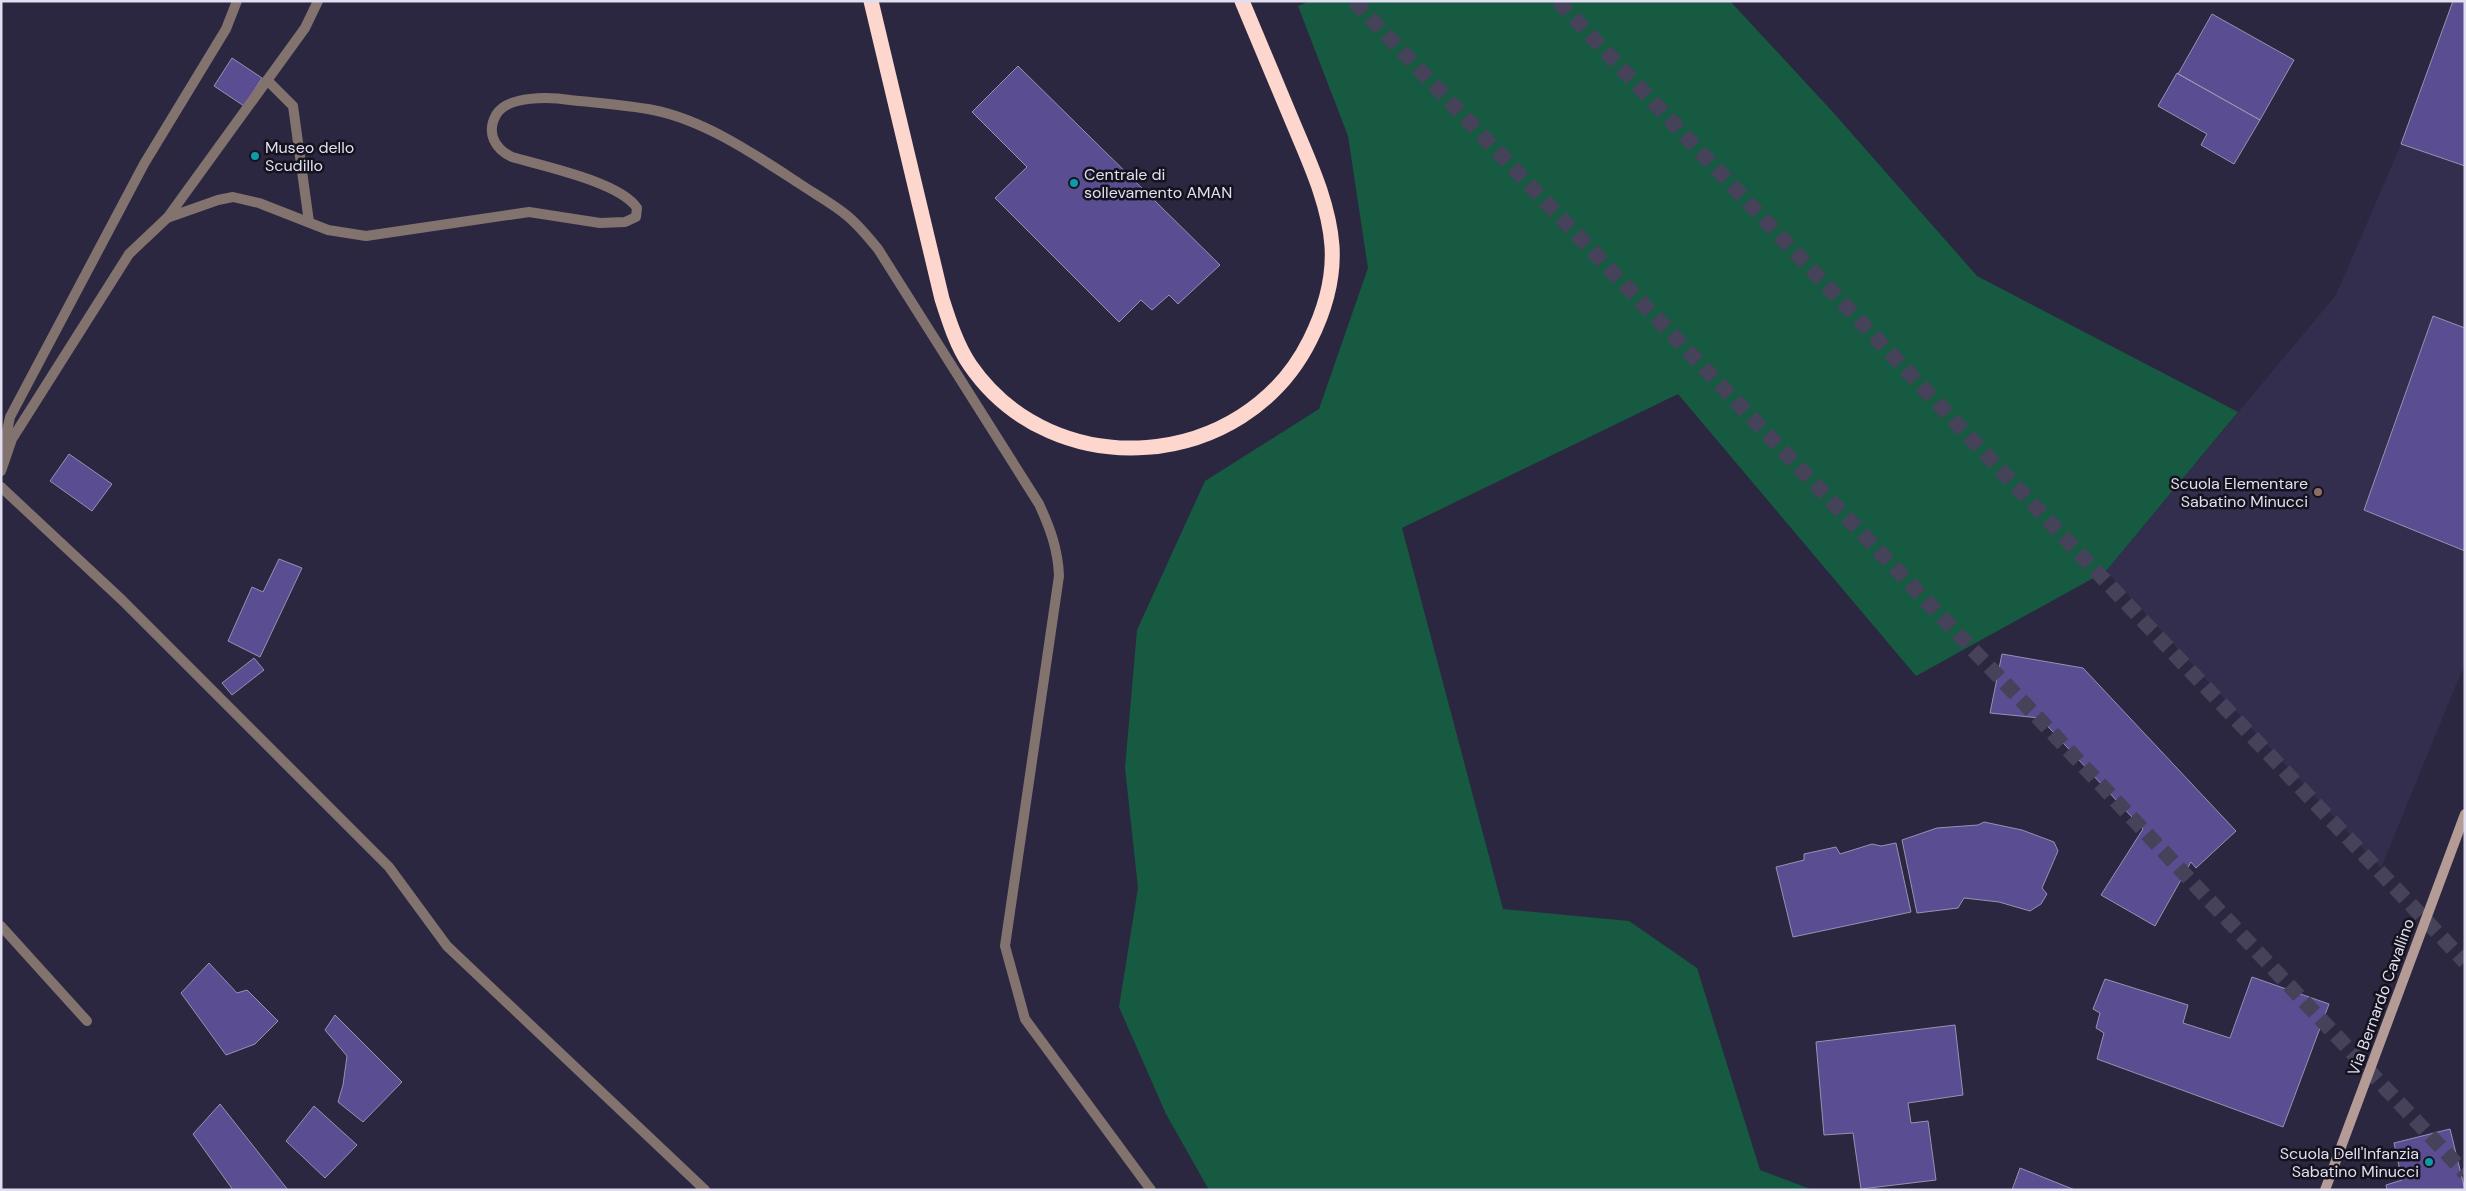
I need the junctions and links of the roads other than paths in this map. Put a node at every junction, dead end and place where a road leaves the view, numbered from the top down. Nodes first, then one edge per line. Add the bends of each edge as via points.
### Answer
1 (237, 1) edge
2 (318, 1) edge
3 (871, 1) edge
4 (1242, 1) edge
5 (267, 80) junction
6 (167, 218) junction
7 (309, 222) junction
8 (1, 461) edge
9 (1, 470) edge
10 (1, 487) edge
11 (2465, 814) edge
12 (1, 926) edge
13 (87, 1021) dead end
14 (704, 1190) edge
15 (1151, 1190) edge
16 (2325, 1190) edge

1 - 8 street via 226,29 144,164 10,418
2 - 5 street via 306,28
3 - 4 highway via 942,299 953,332 970,365 997,396 1024,418 1053,433 1090,444 1125,448 1184,443 1213,433 1240,418 1287,378 1320,320 1332,247 1324,204
5 - 6 street
5 - 7 street via 293,106
6 - 7 street via 233,198 259,203
6 - 9 street via 129,254 12,439
7 - 15 street via 328,230 366,236 529,212 600,223 625,222 636,217 637,208 632,199 584,177 512,157 495,143 491,131 501,108 544,97 654,110 701,127 742,147 844,213 862,229 878,249 1039,504 1052,531 1059,576 1005,946 1026,1019
10 - 14 street via 122,600 389,868 447,946
11 - 16 main road, Via Bernardo Cavallino
12 - 13 street

